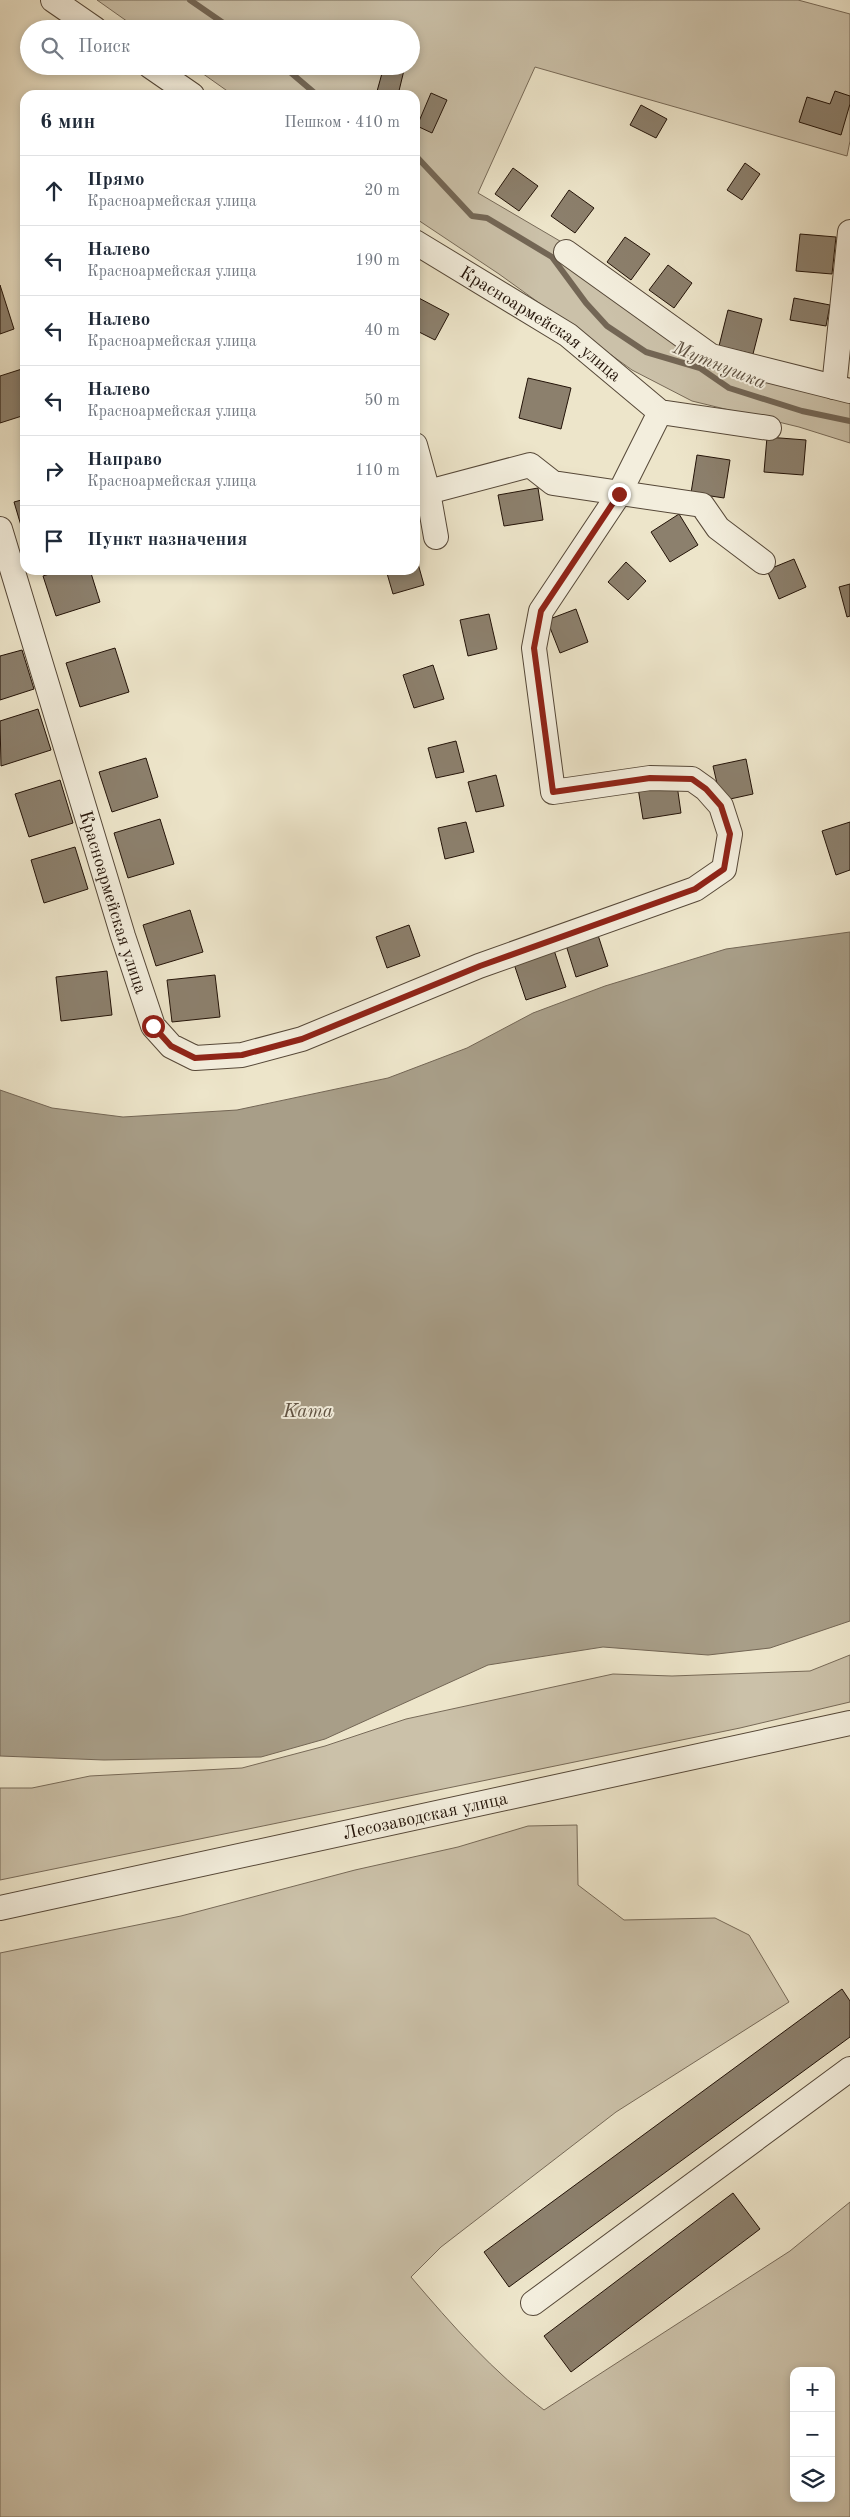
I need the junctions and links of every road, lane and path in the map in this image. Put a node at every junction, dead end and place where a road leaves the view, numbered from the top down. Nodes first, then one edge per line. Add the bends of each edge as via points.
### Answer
1 (53, 0) edge
2 (82, 20) edge
3 (163, 75) edge
4 (185, 90) edge
5 (850, 232) edge
6 (420, 245) edge
7 (566, 252) dead end
8 (842, 389) edge
9 (660, 412) junction
10 (770, 428) dead end
11 (420, 463) edge
12 (428, 492) junction
13 (619, 494) junction
14 (0, 529) edge
15 (436, 537) dead end
16 (763, 562) dead end
17 (850, 1722) edge
18 (0, 1908) edge
19 (850, 2069) edge
20 (533, 2303) dead end

1 - 2 street
3 - 4 street
5 - 8 street
6 - 9 street, Красноармейская улица via 568,335
7 - 8 street via 710,356
9 - 10 street
9 - 13 street, Красноармейская улица
11 - 12 street
12 - 13 street via 530,465 553,483
12 - 15 street
13 - 14 street, Красноармейская улица via 541,611 534,648 553,792 650,778 692,779 721,806 730,834 724,869 695,889 480,966 302,1039 242,1055 195,1058 171,1046 153,1026
13 - 16 street via 702,505 718,528
17 - 18 street, Лесозаводская улица
19 - 20 street

